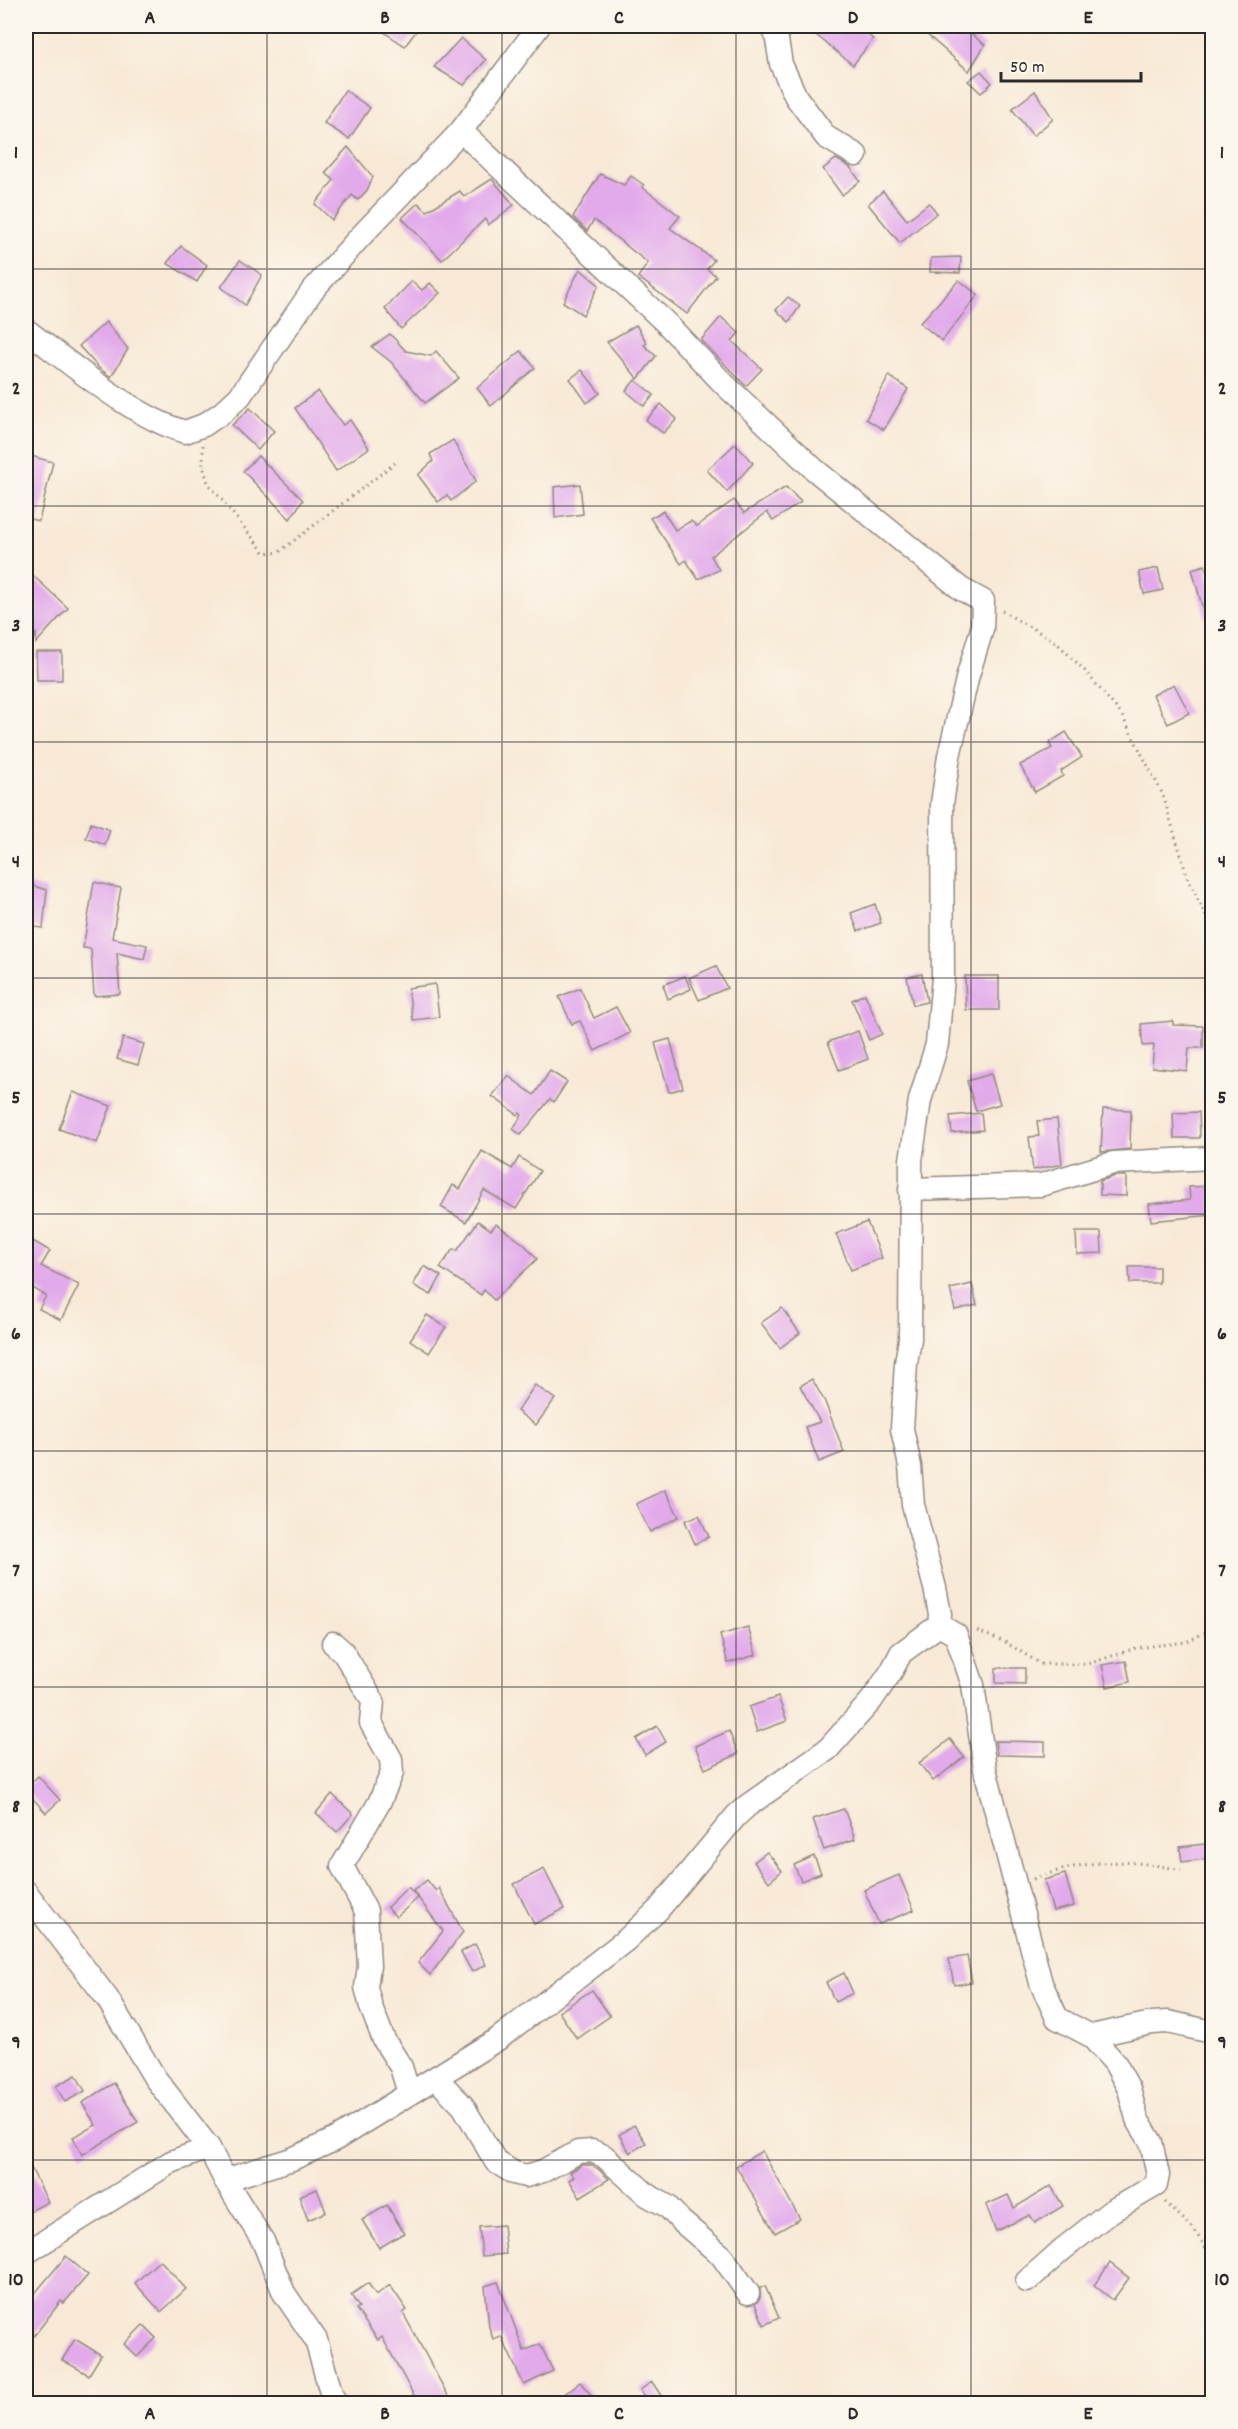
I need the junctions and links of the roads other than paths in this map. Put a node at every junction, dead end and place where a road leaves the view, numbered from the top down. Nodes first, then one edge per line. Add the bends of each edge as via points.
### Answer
1 (539, 26) edge
2 (771, 26) edge
3 (461, 131) junction
4 (856, 155) dead end
5 (26, 330) edge
6 (1212, 1158) edge
7 (910, 1189) junction
8 (948, 1630) junction
9 (333, 1643) dead end
10 (26, 1892) edge
11 (1212, 2032) edge
12 (1090, 2036) junction
13 (436, 2078) junction
14 (409, 2093) junction
15 (209, 2148) junction
16 (225, 2180) junction
17 (26, 2253) edge
18 (1027, 2281) dead end
19 (748, 2293) dead end
20 (337, 2403) edge

1 - 3 street
2 - 4 street via 781,64 796,97 826,137
3 - 5 street via 330,269 240,396 204,426 185,432 157,421
3 - 7 street via 666,323 815,470 982,601 982,629 962,698 942,804 941,1018 920,1100
6 - 7 street via 1113,1163 1041,1185
7 - 8 street via 910,1339 902,1429 914,1505
8 - 12 street via 973,1685 985,1769 1041,1983 1057,2018
8 - 13 street via 901,1653 871,1701 828,1749 736,1816 658,1910 627,1940 498,2039
9 - 14 street via 343,1652 373,1701 371,1723 391,1759 392,1773 379,1803 342,1866 366,1911 366,1987 371,2007 384,2040 401,2067
10 - 15 street via 106,1998 155,2078
11 - 12 street via 1168,2022
12 - 18 street via 1115,2063 1129,2089 1137,2120 1151,2142 1158,2175 1156,2185 1110,2212
13 - 14 street
13 - 19 street via 463,2106 496,2162 526,2176 578,2152 592,2151 604,2156 722,2256
14 - 16 street via 336,2139 292,2160
15 - 16 street
15 - 17 street via 171,2162
16 - 20 street via 263,2241 284,2294 316,2340

